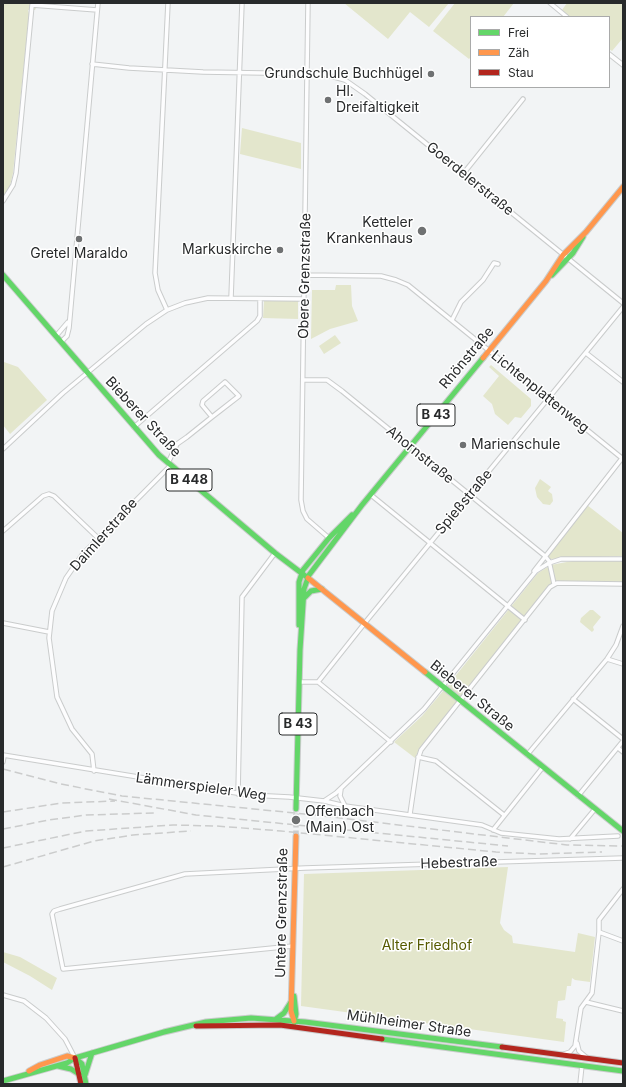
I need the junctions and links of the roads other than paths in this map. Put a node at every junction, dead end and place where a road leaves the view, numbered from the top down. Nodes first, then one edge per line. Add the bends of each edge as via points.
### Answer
1 (98, 3) edge
2 (168, 3) edge
3 (242, 3) edge
4 (308, 3) edge
5 (550, 3) edge
6 (97, 10) junction
7 (566, 16) edge
8 (610, 55) edge
9 (92, 64) junction
10 (623, 65) edge
11 (165, 70) junction
12 (240, 73) junction
13 (308, 74) junction
14 (523, 99) dead end
15 (463, 174) junction
16 (623, 187) edge
17 (3, 201) edge
18 (586, 232) junction
19 (563, 254) junction
20 (569, 259) junction
21 (498, 264) dead end
22 (3, 275) edge
23 (305, 275) junction
24 (546, 281) junction
25 (231, 298) junction
26 (260, 298) junction
27 (304, 299) junction
28 (623, 303) edge
29 (623, 307) edge
30 (167, 310) junction
31 (452, 320) junction
32 (69, 321) junction
33 (56, 336) junction
34 (61, 342) junction
35 (489, 351) junction
36 (586, 353) junction
37 (88, 373) junction
38 (303, 380) junction
39 (623, 382) edge
40 (549, 399) junction
41 (212, 417) junction
42 (134, 427) junction
43 (410, 447) junction
44 (3, 449) edge
45 (623, 458) edge
46 (170, 464) junction
47 (371, 495) junction
48 (469, 495) junction
49 (362, 505) junction
50 (3, 531) edge
51 (98, 538) junction
52 (328, 538) junction
53 (429, 543) junction
54 (275, 553) junction
55 (545, 556) junction
56 (623, 559) edge
57 (549, 563) junction
58 (302, 572) junction
59 (533, 573) junction
60 (308, 578) junction
61 (554, 584) junction
62 (623, 584) edge
63 (322, 589) junction
64 (304, 598) junction
65 (507, 606) junction
66 (524, 620) junction
67 (3, 623) edge
68 (364, 623) junction
69 (623, 626) edge
70 (49, 632) junction
71 (300, 650) junction
72 (607, 659) junction
73 (623, 664) edge
74 (299, 682) junction
75 (318, 682) junction
76 (442, 687) junction
77 (573, 699) junction
78 (461, 702) junction
79 (623, 740) edge
80 (391, 742) junction
81 (618, 748) junction
82 (623, 752) edge
83 (527, 755) junction
84 (4, 756) edge
85 (418, 757) junction
86 (3, 762) edge
87 (543, 767) junction
88 (94, 771) junction
89 (342, 788) junction
90 (238, 794) junction
91 (578, 796) junction
92 (297, 798) junction
93 (324, 801) junction
94 (345, 806) junction
95 (296, 809) tunnel mouth
96 (595, 809) junction
97 (410, 814) junction
98 (504, 815) junction
99 (493, 830) junction
100 (623, 831) edge
101 (296, 836) tunnel mouth
102 (618, 836) dead end
103 (570, 839) junction
104 (623, 858) edge
105 (294, 869) junction
106 (623, 889) edge
107 (599, 932) junction
108 (623, 941) edge
109 (293, 946) junction
110 (293, 990) junction
111 (3, 995) edge
112 (292, 1000) junction
113 (586, 1002) junction
114 (623, 1011) edge
115 (275, 1019) junction
116 (293, 1024) junction
117 (192, 1026) junction
118 (577, 1042) junction
119 (92, 1053) junction
120 (556, 1054) junction
121 (75, 1058) junction
122 (589, 1059) junction
123 (623, 1063) edge
124 (582, 1065) junction
125 (57, 1066) junction
126 (623, 1071) edge
127 (79, 1074) junction
128 (23, 1075) junction
129 (85, 1076) junction
130 (3, 1081) edge
131 (81, 1084) edge
132 (86, 1084) edge
133 (580, 1084) edge

1 - 6 street
2 - 11 street
3 - 12 street
4 - 13 street, Obere Grenzstraße
5 - 7 street
6 - 9 street
6 - 17 street via 32,5 16,173 13,185
8 - 10 street
9 - 11 street, Goerdelerstraße
9 - 32 street
11 - 12 street, Goerdelerstraße
11 - 30 street via 155,273 158,290
12 - 13 street, Goerdelerstraße
12 - 25 street
13 - 15 street, Goerdelerstraße via 333,75 352,83
13 - 23 street, Obere Grenzstraße
14 - 15 street
15 - 19 street, Goerdelerstraße
16 - 18 main road, Rhönstraße / B 43
18 - 19 main road, Rhönstraße / B 43
18 - 20 main road, Rhönstraße / B 43
19 - 20 street, Goerdelerstraße
19 - 24 main road, Rhönstraße / B 43
20 - 24 main road, Rhönstraße / B 43
20 - 28 street, Goerdelerstraße
21 - 31 street via 494,264 462,302
22 - 33 main road, Bieberer Straße / B 448
23 - 27 street, Obere Grenzstraße
23 - 31 street, Lichtenplattenweg via 392,278 408,285
24 - 35 main road, Rhönstraße / B 43
25 - 26 street
25 - 30 street via 196,300
26 - 27 street
26 - 42 street via 258,320
27 - 38 street, Obere Grenzstraße
29 - 36 street, Spießstraße
30 - 37 street via 152,319
31 - 35 street, Lichtenplattenweg
32 - 33 street
32 - 34 street via 67,336
33 - 34 main road, Bieberer Straße / B 448
34 - 37 main road, Bieberer Straße / B 448
35 - 40 street, Lichtenplattenweg
35 - 43 main road, Rhönstraße / B 43
36 - 39 street
36 - 40 street, Spießstraße
37 - 42 main road, Bieberer Straße / B 448
37 - 44 street
38 - 43 street, Ahornstraße via 332,382
38 - 52 street, Obere Grenzstraße via 302,506 309,521
40 - 45 street, Lichtenplattenweg
40 - 48 street, Spießstraße
41 - 41 street, Daimlerstraße via 239,396 226,382 203,401 202,405
41 - 46 street, Daimlerstraße via 177,444
42 - 46 main road, Bieberer Straße / B 448
43 - 47 main road, Rhönstraße / B 43
43 - 48 street, Ahornstraße
45 - 55 street
46 - 51 street, Daimlerstraße
46 - 54 main road, Bieberer Straße / B 448
47 - 49 main road, Rhönstraße / B 43
47 - 53 street
48 - 53 street, Spießstraße
48 - 55 street, Ahornstraße
49 - 52 main road, Rhönstraße / B 43
49 - 60 main road, Rhönstraße / B 43
50 - 51 street via 45,494 54,496
51 - 70 street, Daimlerstraße via 77,562 63,584 52,611
52 - 58 main road, Rhönstraße / B 43
53 - 65 street
53 - 68 street, Spießstraße
54 - 58 main road, Bieberer Straße / B 448
54 - 90 street via 242,597
55 - 57 street, Ahornstraße
55 - 59 street
56 - 57 street via 566,559
57 - 59 street
57 - 61 street, Ahornstraße
58 - 60 main road, B 448
58 - 71 main road, B 43 via 299,588
59 - 65 street
60 - 63 main road, Bieberer Straße
60 - 64 main road, B 43
61 - 62 street
61 - 66 street
63 - 64 main road via 311,591
63 - 68 main road, Bieberer Straße
64 - 71 main road, B 43
65 - 66 street
65 - 76 street
66 - 78 street
67 - 70 street
68 - 75 street, Spießstraße
68 - 76 main road, Bieberer Straße
69 - 72 street
70 - 88 street, Daimlerstraße via 51,664 58,701 72,729 92,754
71 - 74 main road, B 43
72 - 73 street
72 - 77 street
74 - 75 street
74 - 92 main road, B 43
75 - 80 street
76 - 78 main road, Bieberer Straße
76 - 80 street via 420,714
77 - 79 street
77 - 83 street
78 - 83 main road, Bieberer Straße
78 - 85 street
79 - 81 street
80 - 89 street
81 - 82 street
81 - 91 street
83 - 87 main road, Bieberer Straße
84 - 86 street, Lämmerspieler Weg
84 - 88 street, Lämmerspieler Weg
85 - 97 street
85 - 98 street via 436,761
87 - 91 main road, Bieberer Straße
87 - 98 street
88 - 90 street, Lämmerspieler Weg
89 - 93 street
89 - 94 street via 340,796
90 - 92 street, Lämmerspieler Weg
91 - 96 main road, Bieberer Straße
92 - 93 street, Lämmerspieler Weg
92 - 95 main road, B 43
93 - 94 street, Lämmerspieler Weg
94 - 97 street, Lämmerspieler Weg
96 - 100 main road, Bieberer Straße
96 - 103 street
97 - 99 street, Lämmerspieler Weg via 482,825
98 - 99 street
99 - 103 street, Lämmerspieler Weg via 501,833
101 - 105 main road, Untere Grenzstraße
102 - 103 street, Lämmerspieler Weg
104 - 105 street, Hebestraße
105 - 109 main road, Untere Grenzstraße
105 - 109 street, Hebestraße via 185,874 60,909 52,914 63,969
106 - 107 street via 600,918
107 - 108 street
107 - 113 street via 592,993
109 - 110 main road, Untere Grenzstraße
110 - 112 main road, Untere Grenzstraße
110 - 116 main road, Untere Grenzstraße via 296,1014
111 - 121 street via 24,1000 46,1018 65,1039
112 - 115 main road via 284,1013
112 - 116 main road, Untere Grenzstraße
113 - 114 street
113 - 118 street via 581,1008
115 - 116 main road, Mühlheimer Straße
115 - 117 main road, Mühlheimer Straße via 234,1018
116 - 117 main road, Mühlheimer Straße
116 - 120 main road, Mühlheimer Straße
116 - 124 main road, Mühlheimer Straße
117 - 119 main road, Mühlheimer Straße
118 - 120 street via 570,1052
118 - 122 street via 579,1051
119 - 121 main road, Mühlheimer Straße
119 - 129 main road
120 - 122 main road, Mühlheimer Straße
121 - 125 main road, Mühlheimer Straße
121 - 127 main road
121 - 128 main road, Mühlheimer Straße via 67,1056 40,1065
121 - 129 main road via 82,1064
122 - 123 main road, Mühlheimer Straße
124 - 126 main road, Mühlheimer Straße
124 - 133 street
125 - 127 main road
125 - 128 main road, Mühlheimer Straße
127 - 131 main road
128 - 130 main road, Mühlheimer Straße
129 - 132 main road

